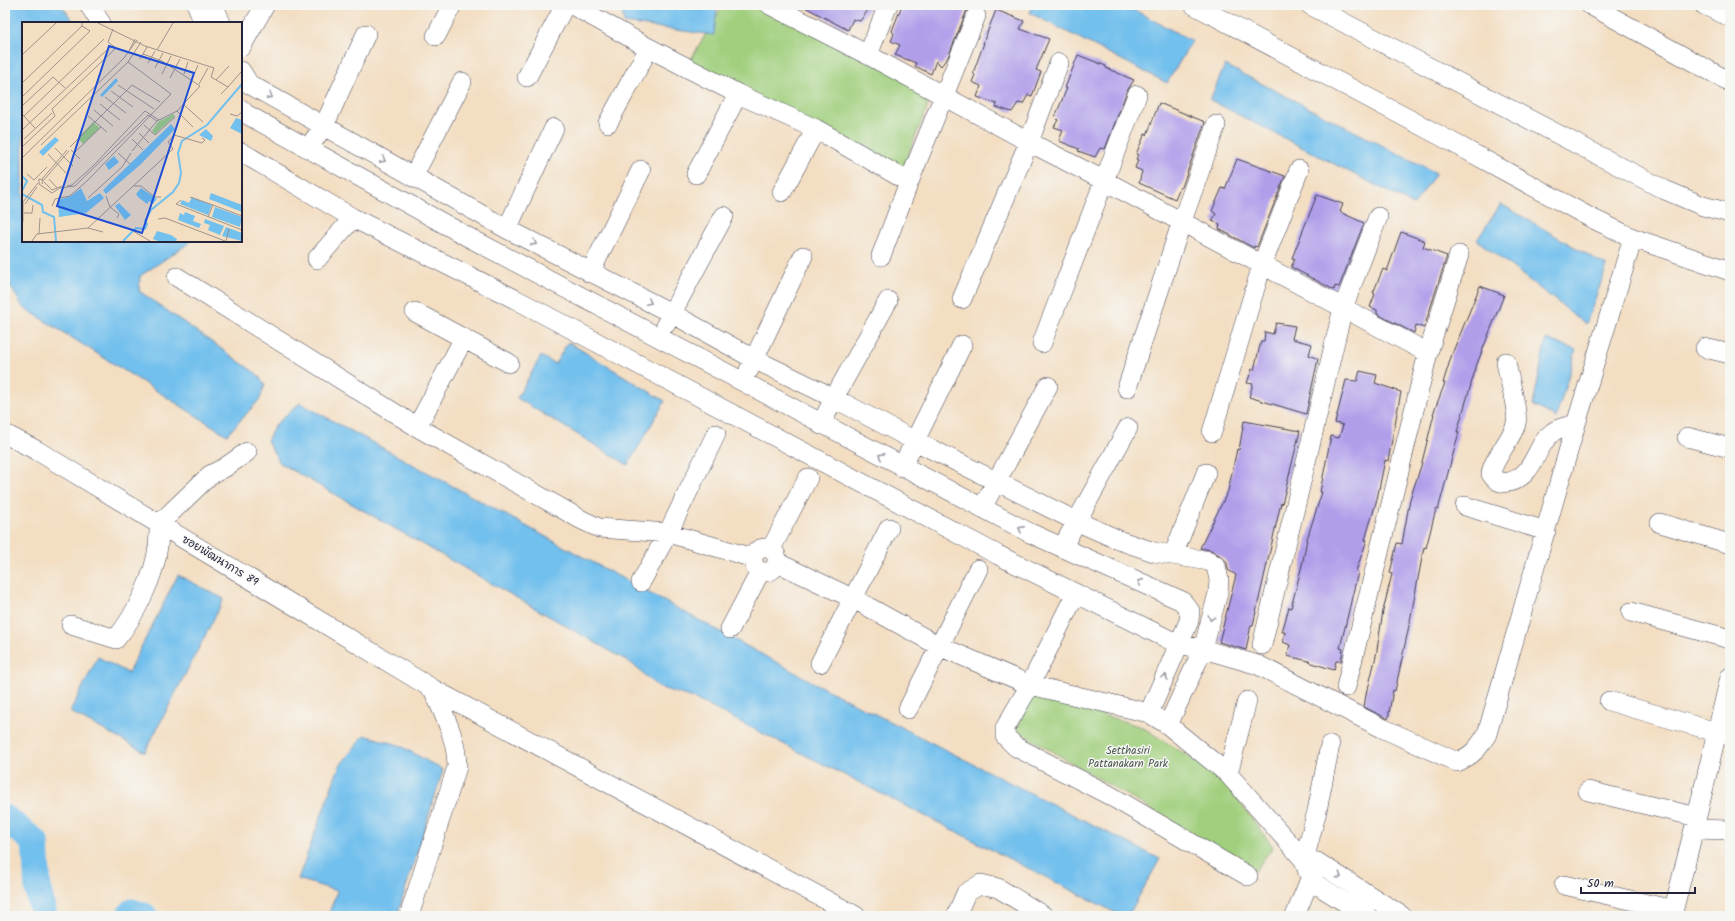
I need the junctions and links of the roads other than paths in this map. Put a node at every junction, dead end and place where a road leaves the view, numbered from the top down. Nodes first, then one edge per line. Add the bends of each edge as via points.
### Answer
1 (89, 5) edge
2 (196, 5) edge
3 (214, 5) edge
4 (265, 5) edge
5 (452, 5) edge
6 (565, 5) edge
7 (572, 5) edge
8 (888, 5) edge
9 (1194, 5) edge
10 (1310, 5) edge
11 (1590, 5) edge
12 (1704, 5) edge
13 (777, 6) edge
14 (976, 16) dead end
15 (1730, 17) edge
16 (100, 22) edge
17 (203, 22) edge
18 (221, 22) edge
19 (366, 34) dead end
20 (436, 36) dead end
21 (242, 45) edge
22 (649, 48) junction
23 (868, 55) junction
24 (1059, 63) dead end
25 (242, 73) edge
26 (527, 77) dead end
27 (462, 82) dead end
28 (1730, 82) edge
29 (738, 94) junction
30 (1137, 95) dead end
31 (943, 96) junction
32 (242, 110) edge
33 (608, 123) dead end
34 (1216, 125) dead end
35 (324, 126) junction
36 (554, 128) dead end
37 (816, 129) junction
38 (1029, 142) junction
39 (308, 148) junction
40 (242, 153) edge
41 (641, 170) dead end
42 (1299, 170) dead end
43 (696, 174) dead end
44 (413, 177) junction
45 (1103, 180) junction
46 (909, 182) junction
47 (782, 192) dead end
48 (1730, 213) edge
49 (724, 216) dead end
50 (1378, 217) dead end
51 (353, 218) junction
52 (1182, 221) junction
53 (507, 229) junction
54 (1633, 238) junction
55 (1459, 255) dead end
56 (803, 256) dead end
57 (881, 256) dead end
58 (317, 259) dead end
59 (1262, 265) junction
60 (1730, 271) edge
61 (590, 272) junction
62 (177, 277) dead end
63 (962, 299) dead end
64 (888, 301) dead end
65 (1343, 308) junction
66 (414, 312) dead end
67 (671, 313) junction
68 (659, 337) junction
69 (464, 338) junction
70 (1042, 344) dead end
71 (962, 345) dead end
72 (1705, 348) dead end
73 (1428, 353) junction
74 (1730, 354) edge
75 (754, 359) junction
76 (1506, 362) dead end
77 (509, 363) dead end
78 (744, 383) junction
79 (1048, 386) dead end
80 (1127, 388) dead end
81 (834, 398) junction
82 (822, 424) junction
83 (1576, 424) junction
84 (417, 427) junction
85 (1128, 428) dead end
86 (1212, 432) dead end
87 (5, 434) edge
88 (716, 434) dead end
89 (1687, 437) dead end
90 (914, 441) junction
91 (1730, 448) edge
92 (247, 452) dead end
93 (902, 467) junction
94 (1206, 473) dead end
95 (808, 478) dead end
96 (997, 481) junction
97 (1465, 506) dead end
98 (982, 508) junction
99 (1076, 521) junction
100 (1660, 523) dead end
101 (159, 524) junction
102 (889, 528) dead end
103 (1546, 531) junction
104 (668, 533) junction
105 (1730, 544) edge
106 (1062, 548) junction
107 (1173, 555) junction
108 (774, 556) junction
109 (757, 565) junction
110 (978, 569) dead end
111 (641, 582) dead end
112 (854, 599) junction
113 (1072, 601) dead end
114 (1631, 612) dead end
115 (71, 625) dead end
116 (730, 629) dead end
117 (1730, 640) edge
118 (1178, 644) junction
119 (1262, 645) dead end
120 (939, 646) junction
121 (1203, 649) junction
122 (820, 663) dead end
123 (1730, 677) edge
124 (1030, 685) junction
125 (1346, 687) dead end
126 (433, 690) junction
127 (1247, 702) dead end
128 (1609, 702) dead end
129 (908, 709) dead end
130 (1149, 713) junction
131 (1168, 725) junction
132 (1724, 734) edge
133 (1330, 745) dead end
134 (1228, 774) junction
135 (1588, 791) dead end
136 (1696, 823) junction
137 (1730, 830) edge
138 (1310, 861) junction
139 (1248, 876) dead end
140 (1310, 880) junction
141 (1564, 885) dead end
142 (1673, 913) edge
143 (1397, 915) edge
144 (409, 916) edge
145 (856, 916) edge
146 (956, 916) edge
147 (1044, 916) edge
148 (1295, 916) edge
149 (1366, 916) edge

1 - 16 street
2 - 17 street
3 - 18 street
4 - 21 street
5 - 20 street
6 - 26 street
7 - 22 street
8 - 23 street
9 - 54 street via 1450,140 1590,218
10 - 48 street via 1665,190 1702,206
11 - 28 street
12 - 15 street
13 - 23 street
14 - 31 street
19 - 35 street
22 - 29 street
22 - 33 street
23 - 31 street
24 - 38 street
25 -> 35 street via 249,84
27 - 44 street
29 - 37 street
29 - 43 street
30 - 45 street
31 - 38 street
31 - 46 street
32 - 39 street
34 - 52 street
35 - 39 street
35 -> 44 street
36 - 53 street
37 - 46 street
37 - 47 street
38 - 45 street
38 - 63 street
39 - 68 street via 468,237
40 - 51 street
41 - 61 street
42 - 59 street
44 - 53 street
45 - 52 street
45 - 70 street
46 - 57 street
49 - 67 street
50 - 65 street
51 - 58 street
51 - 118 street via 515,300 998,555
52 - 59 street
52 - 80 street
53 -> 61 street
54 - 60 street
54 - 83 street
55 - 73 street
56 - 75 street
59 - 65 street
59 - 86 street
61 -> 67 street
62 - 84 street
64 - 81 street
65 - 73 street
65 - 119 street
66 - 69 street
67 - 68 street
67 - 75 street
68 - 78 street
69 - 77 street
69 - 84 street
71 - 90 street
72 - 74 street
73 - 125 street
75 - 78 street
75 - 81 street
76 - 83 street via 1516,422 1498,459 1491,467 1491,474 1496,480 1503,483 1524,475 1553,431
78 - 82 street
79 - 96 street
81 - 82 street
81 - 90 street
93 -> 82 street
83 - 103 street
84 - 104 street via 599,528
85 - 99 street
87 - 101 street, ซอยพัฒนาการ 89
88 - 104 street
89 - 91 street
90 - 93 street
90 - 96 street
92 - 101 street via 210,474
93 - 98 street
94 - 107 street
95 - 108 street
96 - 98 street
96 - 99 street
97 - 103 street
106 -> 98 street
99 - 106 street
99 - 107 street via 1121,541 1154,552
100 - 105 street
101 - 115 street via 154,566 127,626 116,639
101 - 126 street, ซอยพัฒนาการ 89
102 - 112 street
103 - 121 street via 1487,734 1470,756 1457,762 1382,728 1258,665
104 - 109 street
104 - 111 street
118 -> 106 street via 1189,622 1190,611 1182,601
107 -> 121 street via 1209,561 1216,566 1218,593
108 - 109 street via 775,568 771,572 766,573
108 - 112 street
109 - 116 street
110 - 120 street
112 - 120 street
112 - 122 street
113 - 124 street
114 - 117 street
118 - 121 street
130 -> 118 street
120 - 124 street
120 - 129 street
121 - 131 street
123 - 132 street
124 - 130 street
124 - 139 street via 1005,728 1004,736 1016,747 1109,795
126 - 144 street via 450,727 457,753 457,767
126 - 145 street, ซอยพัฒนาการ 89
127 - 134 street
128 - 132 street
130 - 131 street
131 - 134 street
132 - 136 street
133 - 138 street
134 - 138 street
135 - 136 street
136 - 137 street
136 - 142 street
138 - 140 street
138 -> 143 street
140 - 148 street
140 - 149 street
141 - 142 street
146 - 147 street via 966,893 981,884 998,888

